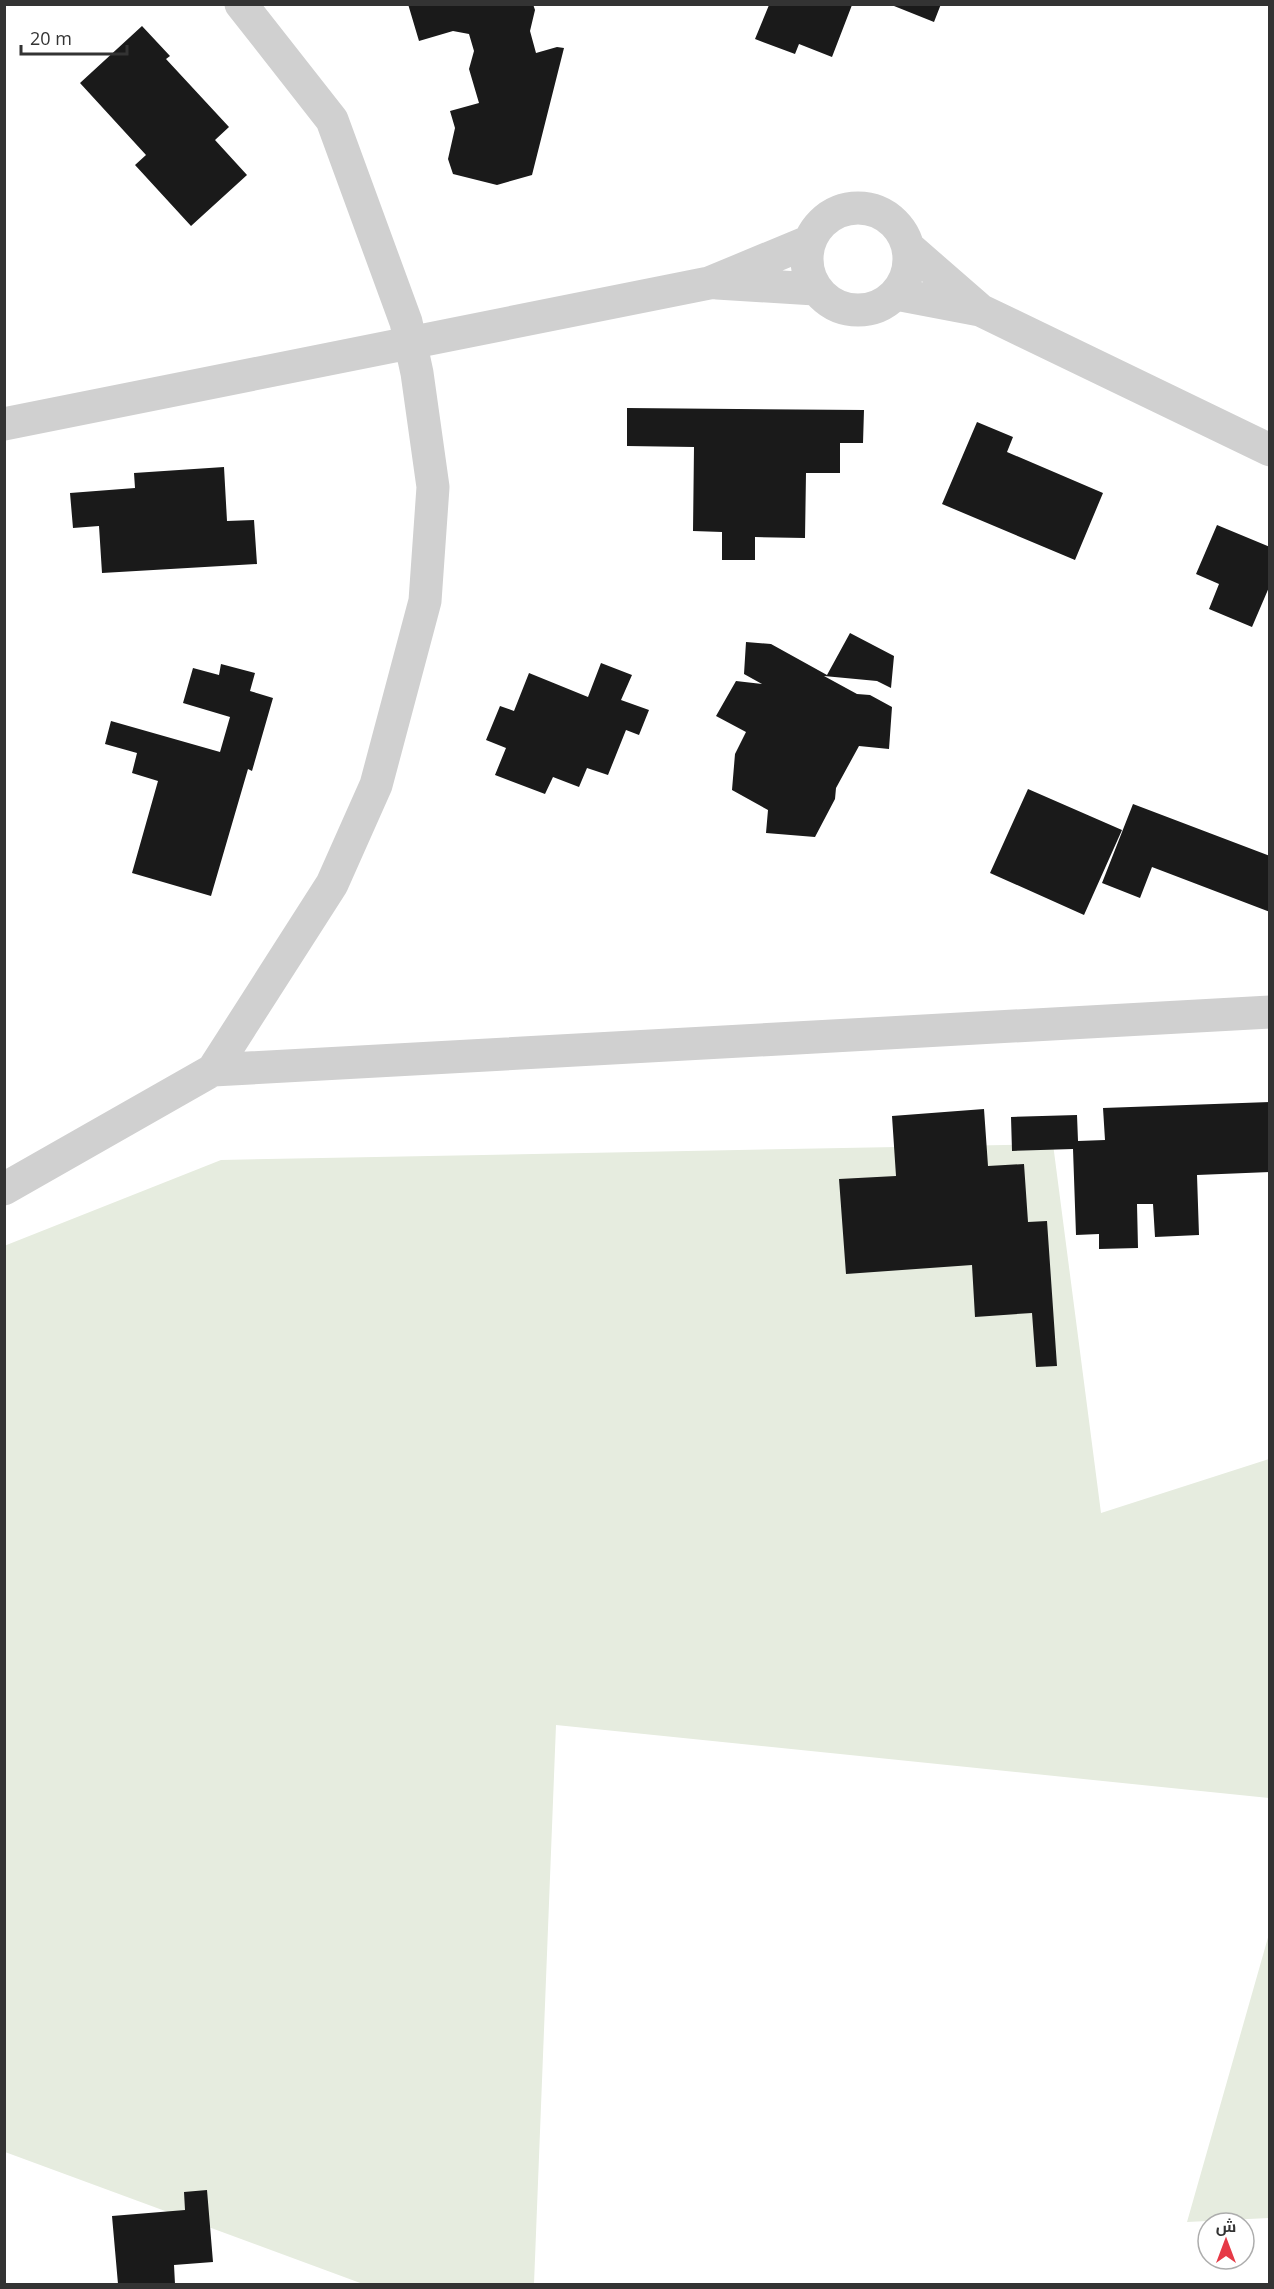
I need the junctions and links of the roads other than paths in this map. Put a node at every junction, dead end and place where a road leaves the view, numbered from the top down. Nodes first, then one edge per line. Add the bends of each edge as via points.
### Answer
1 (241, 4) edge
2 (808, 242) junction
3 (909, 248) junction
4 (709, 283) junction
5 (815, 289) junction
6 (896, 294) junction
7 (980, 310) junction
8 (411, 344) junction
9 (4, 424) edge
10 (1269, 450) edge
11 (1269, 1012) edge
12 (213, 1070) junction
13 (4, 1190) edge

1 - 8 street via 332,120
2 - 3 street via 824,220 847,208 874,210 896,224
2 - 4 street
2 - 5 street via 806,266
3 - 6 street via 908,272
3 - 7 street
4 - 5 street
4 - 8 street
5 - 6 street via 832,305 855,311 878,307
6 - 7 street
7 - 10 street
8 - 9 street
8 - 12 street via 433,487 425,601 404,685 376,785 332,884
11 - 12 street
12 - 13 street

